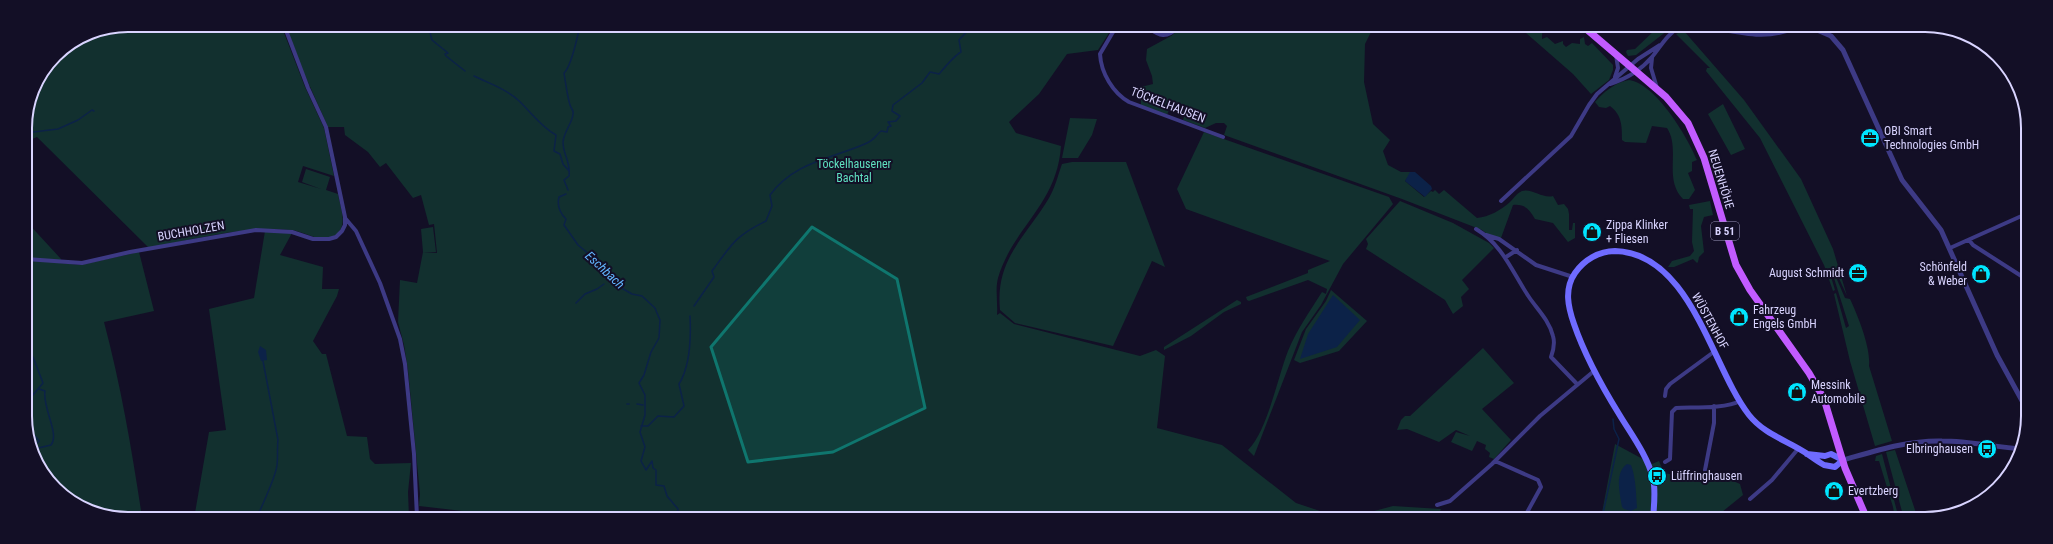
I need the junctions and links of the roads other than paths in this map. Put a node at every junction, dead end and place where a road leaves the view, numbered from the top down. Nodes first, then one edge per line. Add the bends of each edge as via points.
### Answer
1 (287, 32) edge
2 (1113, 32) edge
3 (1153, 32) edge
4 (1173, 32) edge
5 (1590, 32) edge
6 (1674, 32) edge
7 (1736, 32) edge
8 (1782, 32) edge
9 (1822, 32) edge
10 (1774, 33) joint
11 (1660, 45) junction
12 (1615, 53) junction
13 (1652, 57) junction
14 (1630, 66) junction
15 (1636, 71) junction
16 (1612, 82) junction
17 (1658, 89) junction
18 (1223, 137) dead end
19 (1501, 201) dead end
20 (2021, 216) edge
21 (345, 217) junction
22 (1476, 230) dead end
23 (1484, 234) junction
24 (1969, 240) junction
25 (1950, 248) junction
26 (1517, 250) junction
27 (1506, 257) junction
28 (32, 259) edge
29 (2021, 276) edge
30 (1573, 278) junction
31 (1715, 350) junction
32 (1594, 371) junction
33 (1577, 384) junction
34 (1666, 396) dead end
35 (2021, 399) edge
36 (1740, 401) junction
37 (1714, 406) junction
38 (2016, 448) edge
39 (1798, 449) junction
40 (1807, 454) junction
41 (1843, 460) junction
42 (1496, 461) junction
43 (1665, 462) dead end
44 (1705, 470) dead end
45 (1750, 499) dead end
46 (1437, 505) dead end
47 (417, 512) edge
48 (1527, 512) edge
49 (1653, 512) edge
50 (1864, 512) edge

1 - 21 street via 326,127
2 - 18 street, TÖCKELHAUSEN via 1100,54 1106,75 1117,94 1129,102
3 - 4 street via 1164,36
5 - 12 main road, NEUENHÖHE / B 51
6 - 11 street
7 - 10 street via 1752,35
8 - 10 street
9 - 25 street via 1831,36 1840,46 1902,180 1939,226
11 - 13 street
11 - 14 street
12 - 14 main road, NEUENHÖHE / B 51
12 - 16 street via 1618,68
13 - 15 street
13 - 17 street via 1651,68
14 - 15 main road, NEUENHÖHE / B 51
14 - 16 street
15 - 16 street
15 - 17 main road, NEUENHÖHE / B 51
16 - 19 street via 1591,102 1571,136
17 - 41 main road, NEUENHÖHE / B 51 via 1678,109 1696,138 1736,265 1750,290 1818,386 1829,411
20 - 24 street
21 - 28 street, BUCHHOLZEN via 346,225 342,231 329,239 312,239 292,232 256,230 82,263
21 - 47 street via 356,231 380,283 394,317 402,347
22 - 23 street
23 - 26 street via 1499,239
23 - 27 street
24 - 25 street
24 - 29 street
25 - 35 street via 1997,355
26 - 27 street
26 - 30 street via 1536,265
27 - 33 street via 1515,276 1544,316 1553,335 1555,346 1551,357
30 - 31 main road, WÜSTENHOF via 1587,260 1603,253 1627,252 1646,260 1661,271 1682,294
30 - 32 main road, WÜSTENHOF via 1568,290 1569,307 1578,336
31 - 34 street via 1670,384 1666,389
31 - 36 main road, WÜSTENHOF
32 - 33 street
32 - 49 main road, WÜSTENHOF via 1649,467 1654,487
33 - 42 street via 1538,418
36 - 37 street
36 - 39 main road, WÜSTENHOF via 1762,428
37 - 43 street via 1676,408 1672,412 1670,459
37 - 44 street via 1714,423
38 - 41 street via 1940,441 1896,446
39 - 40 main road, WÜSTENHOF
39 - 45 street via 1772,480
40 - 41 main road, WÜSTENHOF via 1831,454
40 - 41 main road, WÜSTENHOF via 1824,465 1835,467
41 - 50 main road, NEUENHÖHE / B 51
42 - 46 street via 1450,501
42 - 48 street via 1538,480 1541,487

